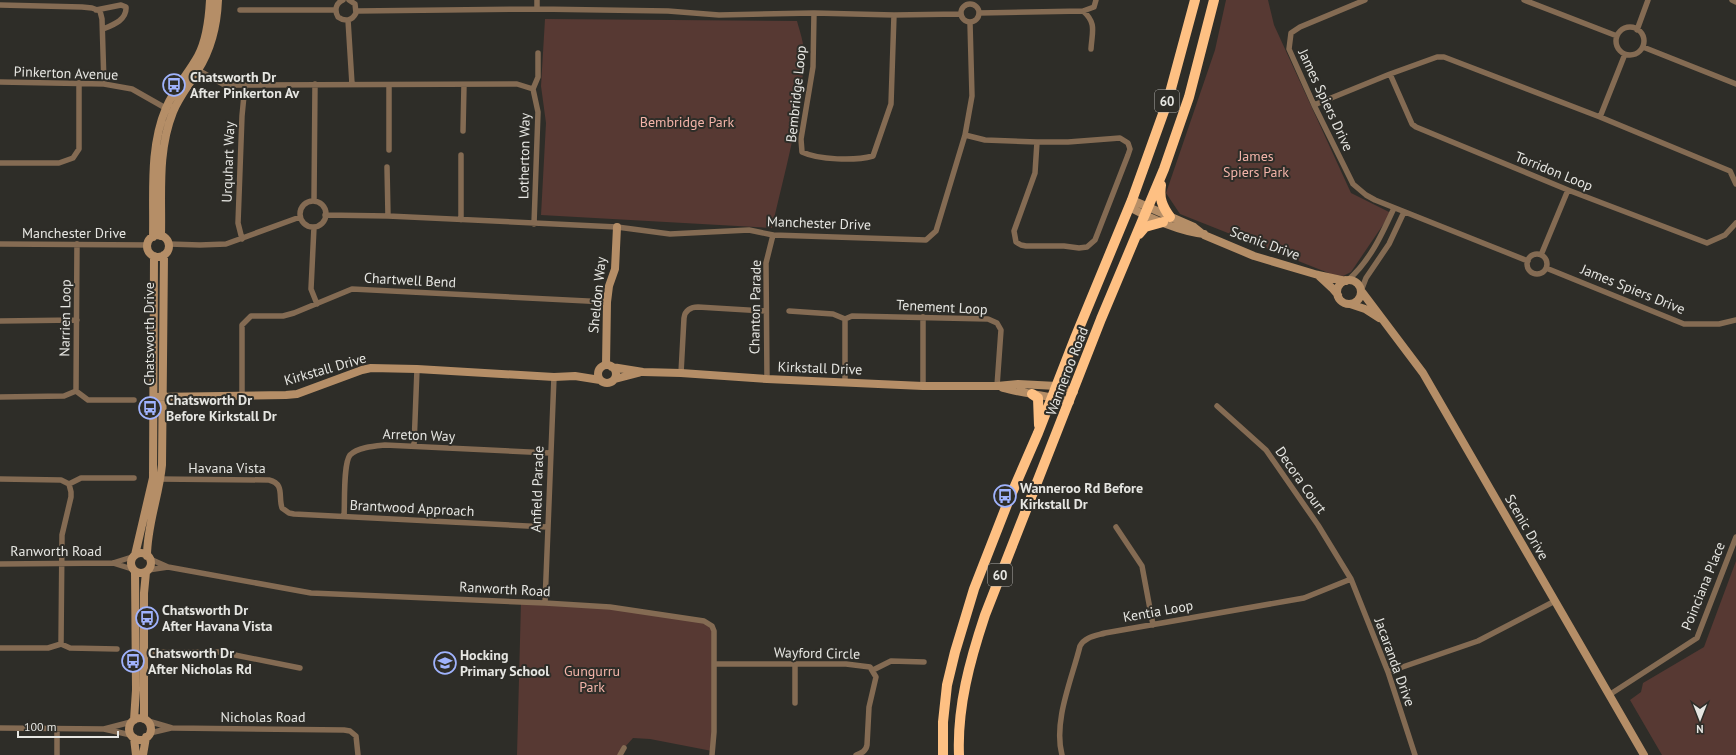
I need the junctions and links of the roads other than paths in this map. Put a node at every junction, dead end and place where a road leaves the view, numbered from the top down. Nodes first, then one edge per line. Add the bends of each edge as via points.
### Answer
1 (210, 0) edge
2 (218, 0) edge
3 (341, 0) edge
4 (351, 0) edge
5 (537, 0) edge
6 (1096, 0) edge
7 (1195, 0) edge
8 (1214, 0) edge
9 (1365, 0) edge
10 (1524, 0) edge
11 (1648, 0) edge
12 (1732, 0) edge
13 (969, 2) edge
14 (1736, 2) edge
15 (0, 5) edge
16 (537, 9) junction
17 (96, 10) junction
18 (240, 10) dead end
19 (336, 10) junction
20 (357, 11) junction
21 (1083, 11) junction
22 (814, 13) junction
23 (979, 13) junction
24 (960, 14) junction
25 (894, 15) junction
26 (348, 20) junction
27 (970, 23) junction
28 (103, 29) junction
29 (1637, 30) junction
30 (1617, 36) junction
31 (1643, 47) junction
32 (1091, 50) dead end
33 (538, 53) dead end
34 (1625, 54) junction
35 (195, 68) junction
36 (1390, 74) junction
37 (0, 82) edge
38 (79, 83) junction
39 (104, 84) junction
40 (315, 84) junction
41 (352, 84) junction
42 (1736, 84) edge
43 (245, 85) junction
44 (389, 85) junction
45 (464, 85) junction
46 (533, 89) junction
47 (1314, 105) junction
48 (170, 110) junction
49 (1600, 116) junction
50 (462, 131) dead end
51 (965, 135) junction
52 (1037, 142) junction
53 (388, 150) dead end
54 (461, 155) dead end
55 (0, 163) edge
56 (388, 168) dead end
57 (1164, 169) junction
58 (1736, 184) edge
59 (1568, 190) junction
60 (314, 201) junction
61 (1131, 203) junction
62 (1394, 208) junction
63 (1147, 212) junction
64 (1404, 212) junction
65 (326, 215) junction
66 (388, 216) junction
67 (300, 217) junction
68 (1166, 219) junction
69 (461, 220) junction
70 (1736, 223) edge
71 (534, 224) junction
72 (314, 227) junction
73 (617, 227) junction
74 (773, 235) junction
75 (157, 236) junction
76 (1136, 237) junction
77 (242, 239) junction
78 (0, 244) edge
79 (77, 244) junction
80 (169, 244) junction
81 (148, 245) junction
82 (1541, 255) junction
83 (154, 256) junction
84 (164, 256) junction
85 (1528, 261) junction
86 (1546, 268) junction
87 (1318, 275) junction
88 (1347, 280) junction
89 (1361, 292) junction
90 (1338, 295) junction
91 (607, 302) junction
92 (317, 304) junction
93 (1350, 304) junction
94 (766, 310) junction
95 (789, 311) dead end
96 (923, 317) junction
97 (1380, 318) junction
98 (845, 319) junction
99 (77, 320) junction
100 (1736, 320) edge
101 (0, 321) edge
102 (606, 367) junction
103 (418, 369) junction
104 (643, 372) junction
105 (681, 373) junction
106 (575, 376) junction
107 (554, 377) junction
108 (615, 379) junction
109 (767, 379) junction
110 (600, 380) junction
111 (845, 382) junction
112 (923, 386) junction
113 (996, 386) junction
114 (1057, 386) junction
115 (76, 391) junction
116 (1074, 392) junction
117 (1032, 394) junction
118 (242, 395) junction
119 (158, 396) junction
120 (1053, 396) junction
121 (0, 397) edge
122 (134, 400) dead end
123 (1070, 402) junction
124 (1218, 406) dead end
125 (1038, 433) junction
126 (414, 446) junction
127 (550, 453) junction
128 (134, 478) dead end
129 (0, 479) edge
130 (157, 479) junction
131 (69, 484) junction
132 (281, 505) joint
133 (344, 516) junction
134 (547, 527) junction
135 (1116, 527) dead end
136 (1736, 537) edge
137 (134, 556) junction
138 (149, 558) junction
139 (61, 563) junction
140 (113, 563) junction
141 (0, 564) edge
142 (168, 567) junction
143 (134, 571) junction
144 (147, 571) junction
145 (1351, 579) junction
146 (1555, 601) junction
147 (544, 603) junction
148 (1152, 625) junction
149 (61, 644) junction
150 (0, 648) edge
151 (117, 649) dead end
152 (140, 652) junction
153 (924, 662) dead end
154 (714, 664) junction
155 (795, 664) junction
156 (300, 668) dead end
157 (873, 670) junction
158 (1388, 672) junction
159 (1609, 695) junction
160 (795, 703) dead end
161 (146, 720) junction
162 (132, 721) junction
163 (0, 728) edge
164 (104, 728) junction
165 (172, 728) junction
166 (57, 729) junction
167 (148, 735) junction
168 (132, 737) junction
169 (624, 748) dead end
170 (57, 755) edge
171 (136, 755) edge
172 (143, 755) edge
173 (358, 755) edge
174 (620, 755) edge
175 (712, 755) edge
176 (856, 755) edge
177 (943, 755) edge
178 (959, 755) edge
179 (1062, 755) edge
180 (1415, 755) edge
181 (1644, 755) edge

1 - 35 street via 210,16
2 - 35 street via 212,40
3 - 19 street
4 - 20 street
5 - 16 street
6 - 21 street via 1094,7
7 - 61 highway, Wanneroo Road / 60 via 1168,100
8 - 57 highway, Wanneroo Road / 60 via 1189,97
9 - 47 street, James Spiers Drive via 1291,33 1289,49
10 - 30 street
11 - 29 street
12 - 14 street
13 - 23 street
13 - 24 street
15 - 17 street via 82,7
16 - 20 street
16 - 22 street via 661,11 720,15
17 - 28 street via 102,15
17 - 28 street via 121,6 126,8 125,14 118,22
18 - 19 street
19 - 26 street via 341,19
20 - 26 street via 354,17
21 - 23 street
21 - 32 street via 1090,17 1093,26
22 - 25 street
22 - 25 street, Bembridge Loop via 813,67 801,139 802,152 812,157 864,159 873,156 891,104
23 - 27 street via 978,19
24 - 25 street
24 - 27 street via 964,21
26 - 41 street
27 - 51 street, Manchester Drive via 972,96
28 - 39 street
29 - 30 street via 1623,29
29 - 31 street via 1643,37
30 - 34 street via 1618,48
31 - 34 street via 1636,54
31 - 42 street
33 - 46 street, Lotherton Way via 538,77
34 - 49 street
35 - 43 street via 223,84
35 - 48 street via 173,93
36 - 47 street
36 - 49 street via 1437,57 1444,57
36 - 59 street, Torridon Loop via 1412,124 1416,127
37 - 38 street, Pinkerton Avenue
38 - 39 street, Pinkerton Avenue
38 - 55 street via 79,149 73,158 59,163
39 - 48 street, Pinkerton Avenue via 132,89
40 - 41 street
40 - 43 street
40 - 60 street
41 - 44 street
43 - 77 street, Urquhart Way via 238,223
44 - 45 street
44 - 53 street
45 - 46 street via 517,84
45 - 50 street
46 - 71 street, Lotherton Way via 538,112
47 - 62 street, James Spiers Drive via 1353,184 1366,195
48 - 75 street via 155,147
49 - 58 street via 1730,171
51 - 52 street via 985,140
51 - 74 street, Manchester Drive via 936,231 926,240
52 - 52 street via 1120,138 1128,143 1128,155 1095,240 1087,247 1026,246 1016,242 1014,231 1035,173
54 - 69 street
56 - 66 street
57 - 63 highway, Wanneroo Road / 60
57 - 68 highway via 1160,197
59 - 70 street, Torridon Loop via 1707,243 1725,234
59 - 82 street
60 - 65 street via 323,207
60 - 67 street via 302,207
61 - 63 street, Scenic Drive
61 - 114 highway, Wanneroo Road / 60
62 - 64 street, James Spiers Drive
62 - 88 street via 1380,239 1357,272
63 - 68 street, Scenic Drive
63 - 76 highway, Wanneroo Road / 60
64 - 85 street, James Spiers Drive
64 - 89 street via 1389,244 1366,278
65 - 66 street, Manchester Drive
65 - 72 street via 322,223
66 - 69 street, Manchester Drive
67 - 72 street via 305,224
67 - 77 street
68 - 76 highway via 1145,227
68 - 87 street, Scenic Drive via 1192,233 1204,234 1254,256
69 - 71 street, Manchester Drive
71 - 73 street, Manchester Drive
72 - 92 street via 311,290
73 - 74 street, Manchester Drive via 670,234 749,230
73 - 91 street, Sheldon Way via 615,269
74 - 94 street, Chanton Parade via 766,263
75 - 80 street via 165,238
75 - 81 street
76 - 116 highway, Wanneroo Road / 60 via 1101,319
77 - 80 street via 226,244
78 - 79 street, Manchester Drive
79 - 81 street, Manchester Drive
79 - 99 street, Narrien Loop
80 - 84 street
81 - 83 street
82 - 85 street via 1533,255
82 - 86 street via 1546,260
83 - 84 street
83 - 119 street, Chatsworth Drive
84 - 119 street, Chatsworth Drive
85 - 86 street via 1529,269 1534,273 1540,273
86 - 100 street, James Spiers Drive via 1684,324 1719,324
87 - 88 street, Scenic Drive
87 - 90 street, Scenic Drive
88 - 89 street via 1356,282
88 - 90 street via 1339,286
89 - 93 street via 1358,301
89 - 97 street, Scenic Drive
90 - 93 street via 1342,302
91 - 92 street, Chartwell Bend via 352,289
91 - 102 street, Sheldon Way
92 - 118 street, Chartwell Bend via 283,316 251,316 242,325
93 - 97 street, Scenic Drive
94 - 105 street via 698,307 689,309 684,318
94 - 109 street, Chanton Parade
95 - 98 street, Tenement Loop via 833,314
96 - 98 street, Tenement Loop via 852,316
96 - 112 street
96 - 113 street, Tenement Loop via 988,319 997,323 1001,330
97 - 146 street, Scenic Drive via 1423,374
98 - 111 street
99 - 101 street
99 - 115 street, Narrien Loop
102 - 104 street, Kirkstall Drive
102 - 106 street, Kirkstall Drive
102 - 108 street via 616,373
102 - 110 street via 597,375
103 - 107 street, Kirkstall Drive
103 - 118 street, Kirkstall Drive via 371,368 297,394
103 - 126 street
104 - 105 street, Kirkstall Drive
104 - 108 street, Kirkstall Drive
105 - 109 street, Kirkstall Drive
106 - 107 street, Kirkstall Drive
106 - 110 street, Kirkstall Drive
107 - 127 street, Anfield Parade
108 - 110 street via 608,383
109 - 111 street, Kirkstall Drive
111 - 112 street, Kirkstall Drive
112 - 113 street, Kirkstall Drive
113 - 114 street, Kirkstall Drive
113 - 117 street, Kirkstall Drive
114 - 116 street, Kirkstall Drive
114 - 120 highway, Wanneroo Road / 60
115 - 121 street via 64,396
115 - 122 street via 88,400
116 - 123 highway, Wanneroo Road / 60
117 - 120 street, Kirkstall Drive
117 - 125 highway via 1038,398
118 - 119 street, Kirkstall Drive
119 - 130 street, Chatsworth Drive
120 - 123 street, Kirkstall Drive
120 - 125 highway, Wanneroo Road / 60
123 - 178 highway, Wanneroo Road / 60 via 974,647 964,691
124 - 145 street, Decora Court via 1266,450 1318,525
125 - 177 highway, Wanneroo Road / 60 via 974,589 955,652 947,685
126 - 127 street, Arreton Way
126 - 133 street, Arreton Way via 375,446 354,452 346,465
127 - 134 street, Anfield Parade
128 - 131 street via 81,478
129 - 131 street via 53,479
130 - 132 street, Havana Vista via 269,480 276,482 280,488
130 - 137 street, Chatsworth Drive
130 - 138 street, Chatsworth Drive via 148,533
131 - 139 street via 71,492 62,535
132 - 133 street, Brantwood Approach via 285,511 294,514
133 - 134 street, Brantwood Approach
134 - 147 street, Anfield Parade
135 - 148 street via 1142,566
136 - 159 street, Poinciana Place via 1697,638
137 - 138 street via 142,553
137 - 140 street, Ranworth Road
137 - 143 street via 130,563
138 - 142 street, Ranworth Road
138 - 144 street via 151,565
139 - 140 street, Ranworth Road
139 - 141 street, Ranworth Road
139 - 149 street
140 - 143 street, Ranworth Road
142 - 144 street, Ranworth Road
142 - 147 street, Ranworth Road via 311,593
143 - 144 street via 140,574
143 - 152 street
144 - 152 street
145 - 148 street, Kentia Loop via 1304,598
145 - 158 street, Jacaranda Drive
146 - 158 street via 1478,641
146 - 159 street, Scenic Drive
147 - 154 street, Ranworth Road via 610,607 704,621 712,626 714,631
148 - 179 street, Kentia Loop via 1105,633 1083,642 1068,687 1059,734
149 - 150 street via 48,648
149 - 151 street via 70,648
152 - 156 street via 220,652
152 - 161 street
152 - 162 street
153 - 157 street via 891,661
154 - 155 street, Wayford Circle
154 - 175 street, Ranworth Road
155 - 157 street, Wayford Circle via 846,664 866,666
155 - 160 street
157 - 176 street, Wayford Circle via 876,677 869,707 867,745 862,753
158 - 180 street, Jacaranda Drive
159 - 181 street, Scenic Drive
161 - 162 street via 137,718
161 - 165 street, Nicholas Road
161 - 167 street via 150,727
162 - 164 street
162 - 168 street via 129,729
163 - 166 street
164 - 166 street
164 - 168 street
165 - 167 street, Nicholas Road
165 - 173 street, Nicholas Road via 344,730 354,733
166 - 170 street
167 - 168 street via 140,740
167 - 172 street
168 - 171 street
169 - 174 street

